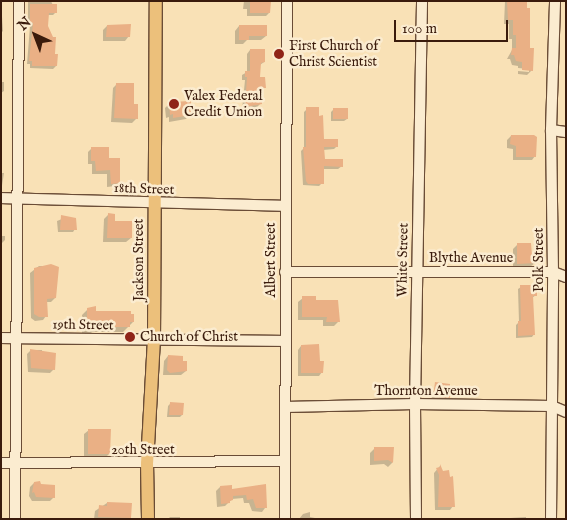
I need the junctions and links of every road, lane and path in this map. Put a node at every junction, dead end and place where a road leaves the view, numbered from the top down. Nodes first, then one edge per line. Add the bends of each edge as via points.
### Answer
1 (20, 1) edge
2 (156, 1) edge
3 (287, 1) edge
4 (422, 1) edge
5 (555, 1) edge
6 (551, 130) junction
7 (566, 132) edge
8 (1, 198) edge
9 (18, 199) junction
10 (155, 203) junction
11 (285, 206) junction
12 (285, 272) junction
13 (417, 272) junction
14 (553, 272) junction
15 (566, 277) edge
16 (1, 338) edge
17 (16, 339) junction
18 (154, 340) junction
19 (285, 341) junction
20 (415, 404) junction
21 (552, 406) junction
22 (285, 408) junction
23 (566, 412) edge
24 (284, 461) junction
25 (1, 463) edge
26 (15, 463) junction
27 (147, 464) junction
28 (15, 519) edge
29 (148, 519) edge
30 (285, 519) edge
31 (416, 519) edge
32 (551, 519) edge

1 - 9 street
2 - 10 main road, Jackson Street
3 - 11 street, Albert Street
4 - 13 street, White Street
5 - 6 street, Polk Street
6 - 7 street
6 - 14 street, Polk Street
8 - 9 street, 18th Street
9 - 10 street, 18th Street
9 - 17 street
10 - 11 street, 18th Street
10 - 18 main road, Jackson Street
11 - 12 street, Albert Street
12 - 13 street, Blythe Avenue
12 - 19 street, Albert Street
13 - 14 street, Blythe Avenue
13 - 20 street, White Street
14 - 15 street, Blythe Avenue
14 - 21 street, Polk Street
16 - 17 street, 19th Street
17 - 18 street, 19th Street
17 - 26 street
18 - 19 street, 19th Street
18 - 27 main road, Jackson Street
19 - 22 street, Albert Street
20 - 21 street, Thornton Avenue
20 - 22 street, Thornton Avenue
20 - 31 street, White Street
21 - 23 street, Thornton Avenue
21 - 32 street, Polk Street
22 - 24 street, Albert Street
24 - 27 street, 20th Street
24 - 30 street, Albert Street
25 - 26 street, 20th Street
26 - 27 street, 20th Street
26 - 28 street
27 - 29 main road, Jackson Street

